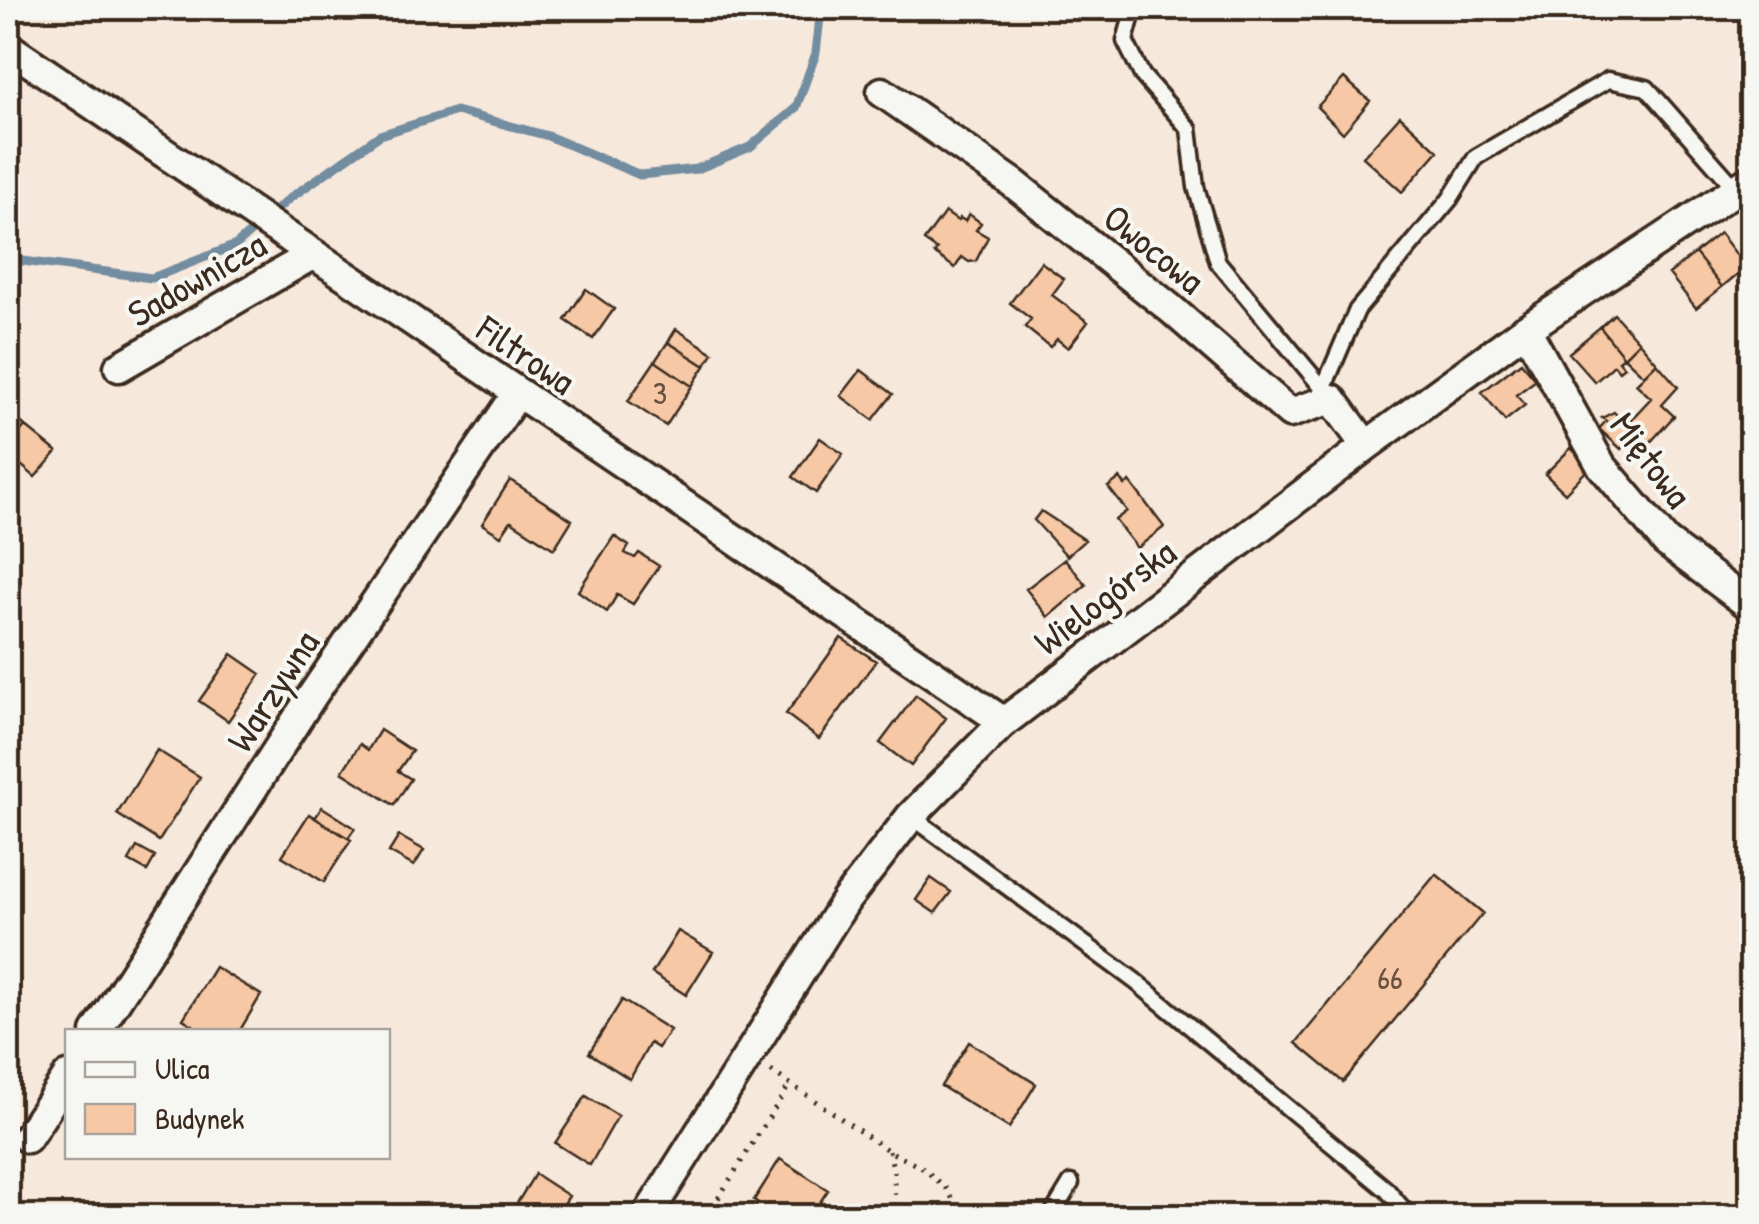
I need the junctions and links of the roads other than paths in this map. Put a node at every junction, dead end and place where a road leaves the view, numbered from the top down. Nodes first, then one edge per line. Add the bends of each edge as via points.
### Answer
1 (1134, 8) edge
2 (8, 47) edge
3 (882, 92) dead end
4 (1744, 184) edge
5 (308, 252) junction
6 (1526, 329) junction
7 (119, 367) dead end
8 (516, 394) junction
9 (1328, 394) junction
10 (1366, 446) junction
11 (1752, 608) edge
12 (1004, 722) junction
13 (912, 816) junction
14 (98, 1029) edge
15 (65, 1081) edge
16 (27, 1138) dead end
17 (1071, 1184) dead end
18 (648, 1216) edge
19 (1051, 1216) edge
20 (1409, 1216) edge

1 - 9 lane via 1125,40 1142,74 1189,129 1196,187 1218,262
2 - 5 street, Filtrowa
3 - 9 street, Owocowa via 1013,183 1290,413
4 - 6 street, Wielogórska
4 - 9 lane via 1647,88 1608,80 1476,156 1450,199 1357,310 1329,369
5 - 7 street, Sadownicza
5 - 8 street, Filtrowa
6 - 10 street, Wielogórska
6 - 11 street, Miętowa via 1601,465 1666,542
8 - 12 street, Filtrowa
8 - 14 street, Warzywna
9 - 10 street
10 - 12 street, Wielogórska
12 - 13 street, Wielogórska
13 - 18 street, Wielogórska via 846,900
13 - 20 lane via 1135,981 1388,1190
15 - 16 street
17 - 19 lane

